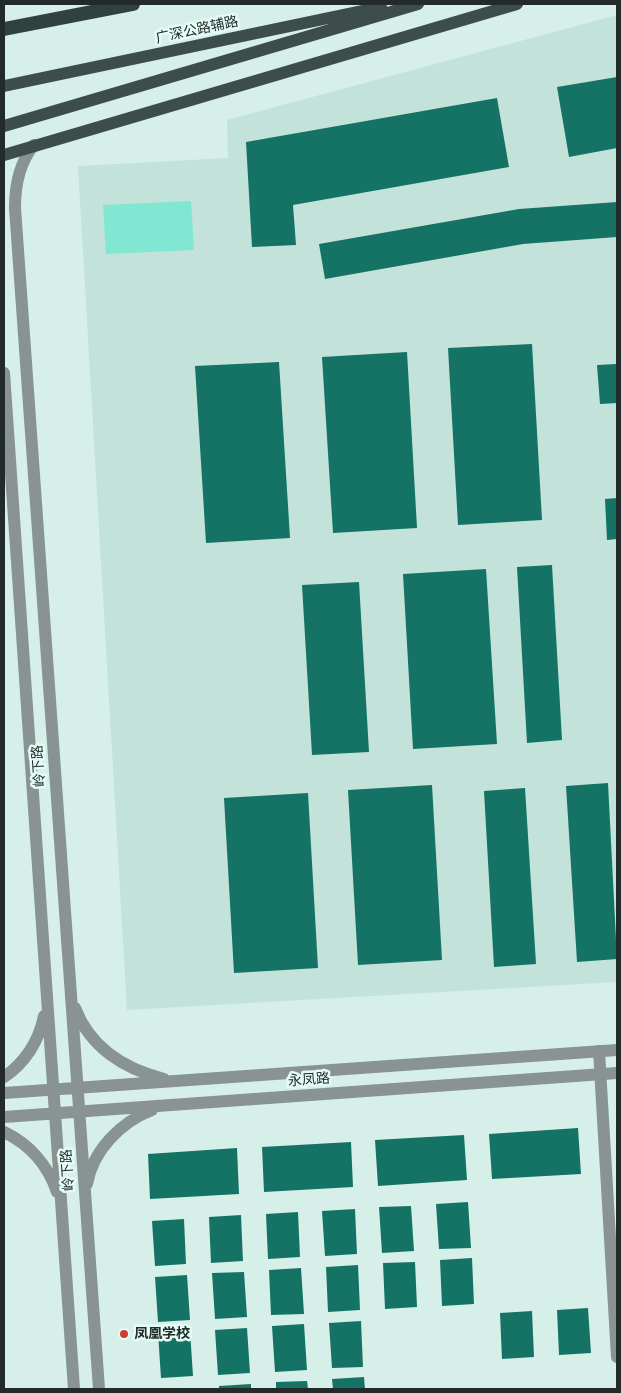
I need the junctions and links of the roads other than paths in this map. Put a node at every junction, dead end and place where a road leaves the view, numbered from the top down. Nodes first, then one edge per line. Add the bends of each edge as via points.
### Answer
1 (133, 4) edge
2 (396, 4) edge
3 (418, 4) edge
4 (517, 4) edge
5 (4, 29) edge
6 (4, 86) edge
7 (4, 126) edge
8 (34, 144) junction
9 (4, 155) edge
10 (4, 373) edge
11 (46, 991) junction
12 (70, 992) junction
13 (617, 1050) edge
14 (599, 1051) junction
15 (617, 1073) edge
16 (601, 1074) junction
17 (4, 1077) edge
18 (181, 1081) junction
19 (78, 1088) junction
20 (53, 1090) junction
21 (4, 1093) edge
22 (172, 1105) junction
23 (79, 1112) junction
24 (55, 1113) junction
25 (4, 1117) edge
26 (4, 1132) edge
27 (86, 1204) junction
28 (62, 1210) junction
29 (617, 1357) edge
30 (74, 1389) edge
31 (99, 1389) edge

1 - 5 highway
2 - 6 main road, 广深公路辅路
3 - 7 main road
4 - 8 main road via 220,93
8 - 9 main road
8 - 12 street, 岭下路 via 20,170 15,208
10 - 11 street, 岭下路
11 - 17 street via 42,1026 36,1042
11 - 20 street, 岭下路
12 - 18 street via 84,1028 107,1053 143,1073
12 - 19 street, 岭下路
13 - 14 street, 永凤路
14 - 16 street
14 - 18 street, 永凤路
15 - 16 street, 永凤路
16 - 22 street, 永凤路
16 - 29 street
18 - 19 street, 永凤路
19 - 20 street, 永凤路
19 - 23 street, 岭下路
20 - 21 street, 永凤路
20 - 24 street, 岭下路
22 - 23 street, 永凤路
22 - 27 street via 142,1114 116,1133 94,1164 88,1180
23 - 24 street, 永凤路
23 - 27 street, 岭下路
24 - 25 street, 永凤路
24 - 28 street, 岭下路
26 - 28 street via 43,1163 57,1190
27 - 31 street, 岭下路
28 - 30 street, 岭下路

